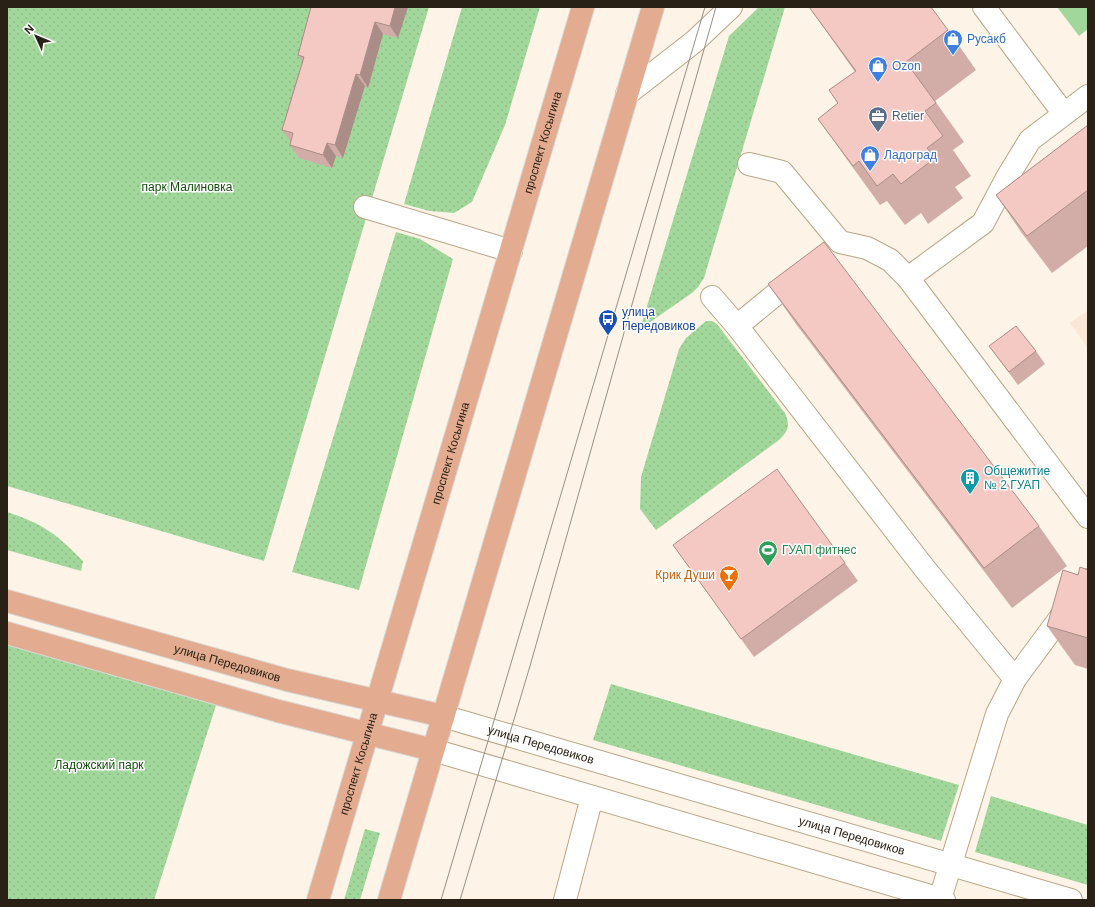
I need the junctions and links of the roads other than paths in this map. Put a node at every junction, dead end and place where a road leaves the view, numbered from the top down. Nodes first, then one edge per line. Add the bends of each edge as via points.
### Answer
1 (583, 7) edge
2 (653, 7) edge
3 (731, 7) edge
4 (984, 7) edge
5 (627, 94) junction
6 (1088, 96) edge
7 (1064, 114) junction
8 (749, 164) dead end
9 (365, 207) dead end
10 (840, 242) junction
11 (511, 251) junction
12 (908, 278) junction
13 (712, 297) dead end
14 (737, 326) junction
15 (1088, 517) edge
16 (1088, 580) edge
17 (7, 601) edge
18 (7, 633) edge
19 (1015, 679) junction
20 (377, 702) junction
21 (443, 716) junction
22 (368, 734) junction
23 (433, 750) junction
24 (592, 797) junction
25 (950, 864) junction
26 (942, 899) edge
27 (318, 900) edge
28 (389, 900) edge
29 (565, 900) edge
30 (1071, 900) edge

1 - 11 main road, проспект Косыгина
2 - 5 main road
3 - 5 street via 695,41
4 - 7 street
5 - 21 main road
6 - 7 street
7 - 12 street via 1030,140 983,223
8 - 10 street via 782,172
9 - 11 street
10 - 12 street via 867,248 890,260
10 - 14 street
11 - 20 main road, проспект Косыгина
12 - 15 street
13 - 14 street
14 - 19 street via 920,563
16 - 19 street
17 - 20 main road, улица Передовиков via 272,676
18 - 22 main road via 278,711
19 - 25 street via 997,714
20 - 21 main road, улица Передовиков
20 - 22 main road, проспект Косыгина
21 - 23 main road
21 - 25 street, улица Передовиков
22 - 23 main road
22 - 27 main road, проспект Косыгина
23 - 24 street
23 - 28 main road
24 - 26 street
24 - 29 street
25 - 26 street
25 - 30 street, улица Передовиков

